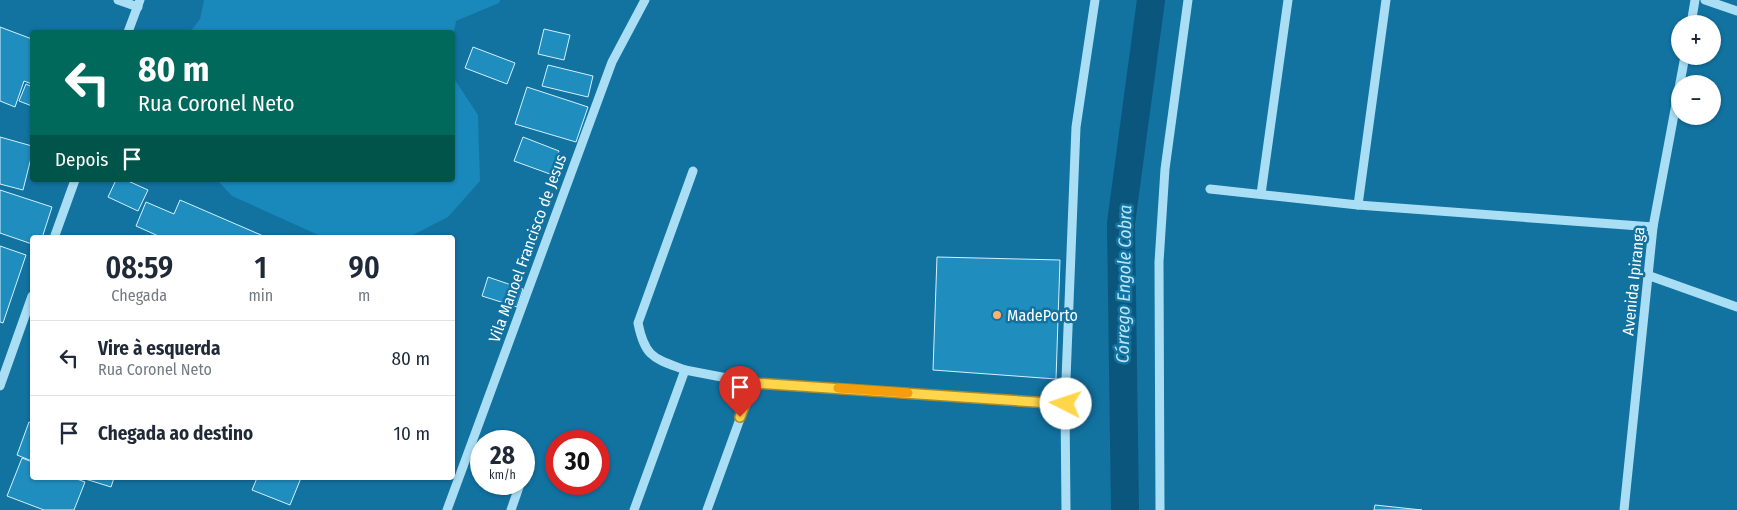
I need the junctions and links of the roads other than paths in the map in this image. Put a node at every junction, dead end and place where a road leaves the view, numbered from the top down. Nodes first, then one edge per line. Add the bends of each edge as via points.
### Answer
1 (118, 0) edge
2 (645, 0) edge
3 (1095, 0) edge
4 (1188, 0) edge
5 (1288, 0) edge
6 (1386, 0) edge
7 (1696, 0) edge
8 (1705, 0) edge
9 (139, 4) edge
10 (1737, 11) edge
11 (1693, 15) edge
12 (129, 30) edge
13 (1683, 65) edge
14 (693, 170) dead end
15 (74, 182) edge
16 (1210, 190) dead end
17 (1261, 194) junction
18 (1358, 205) junction
19 (1653, 227) junction
20 (55, 235) edge
21 (1650, 276) junction
22 (30, 302) edge
23 (1737, 307) edge
24 (685, 370) junction
25 (753, 383) junction
26 (0, 386) edge
27 (1066, 404) junction
28 (516, 495) edge
29 (447, 510) edge
30 (511, 510) edge
31 (634, 510) edge
32 (708, 510) edge
33 (1066, 510) edge
34 (1160, 510) edge
35 (1624, 510) edge

1 - 9 street
2 - 29 street, Vila Manoel Francisco de Jesus via 612,62
3 - 27 street via 1076,127
4 - 34 street via 1165,169 1159,262
5 - 17 street
6 - 18 street
7 - 11 street
8 - 10 street
9 - 12 street
13 - 19 street, Avenida Ipiranga
14 - 24 street via 638,323 642,344 653,357
15 - 20 street
16 - 17 street
17 - 18 street
18 - 19 street
19 - 21 street, Avenida Ipiranga
21 - 23 street
21 - 35 street, Avenida Ipiranga
22 - 26 street
24 - 25 street
24 - 31 street
25 - 27 street
25 - 32 street
27 - 33 street
28 - 30 street

